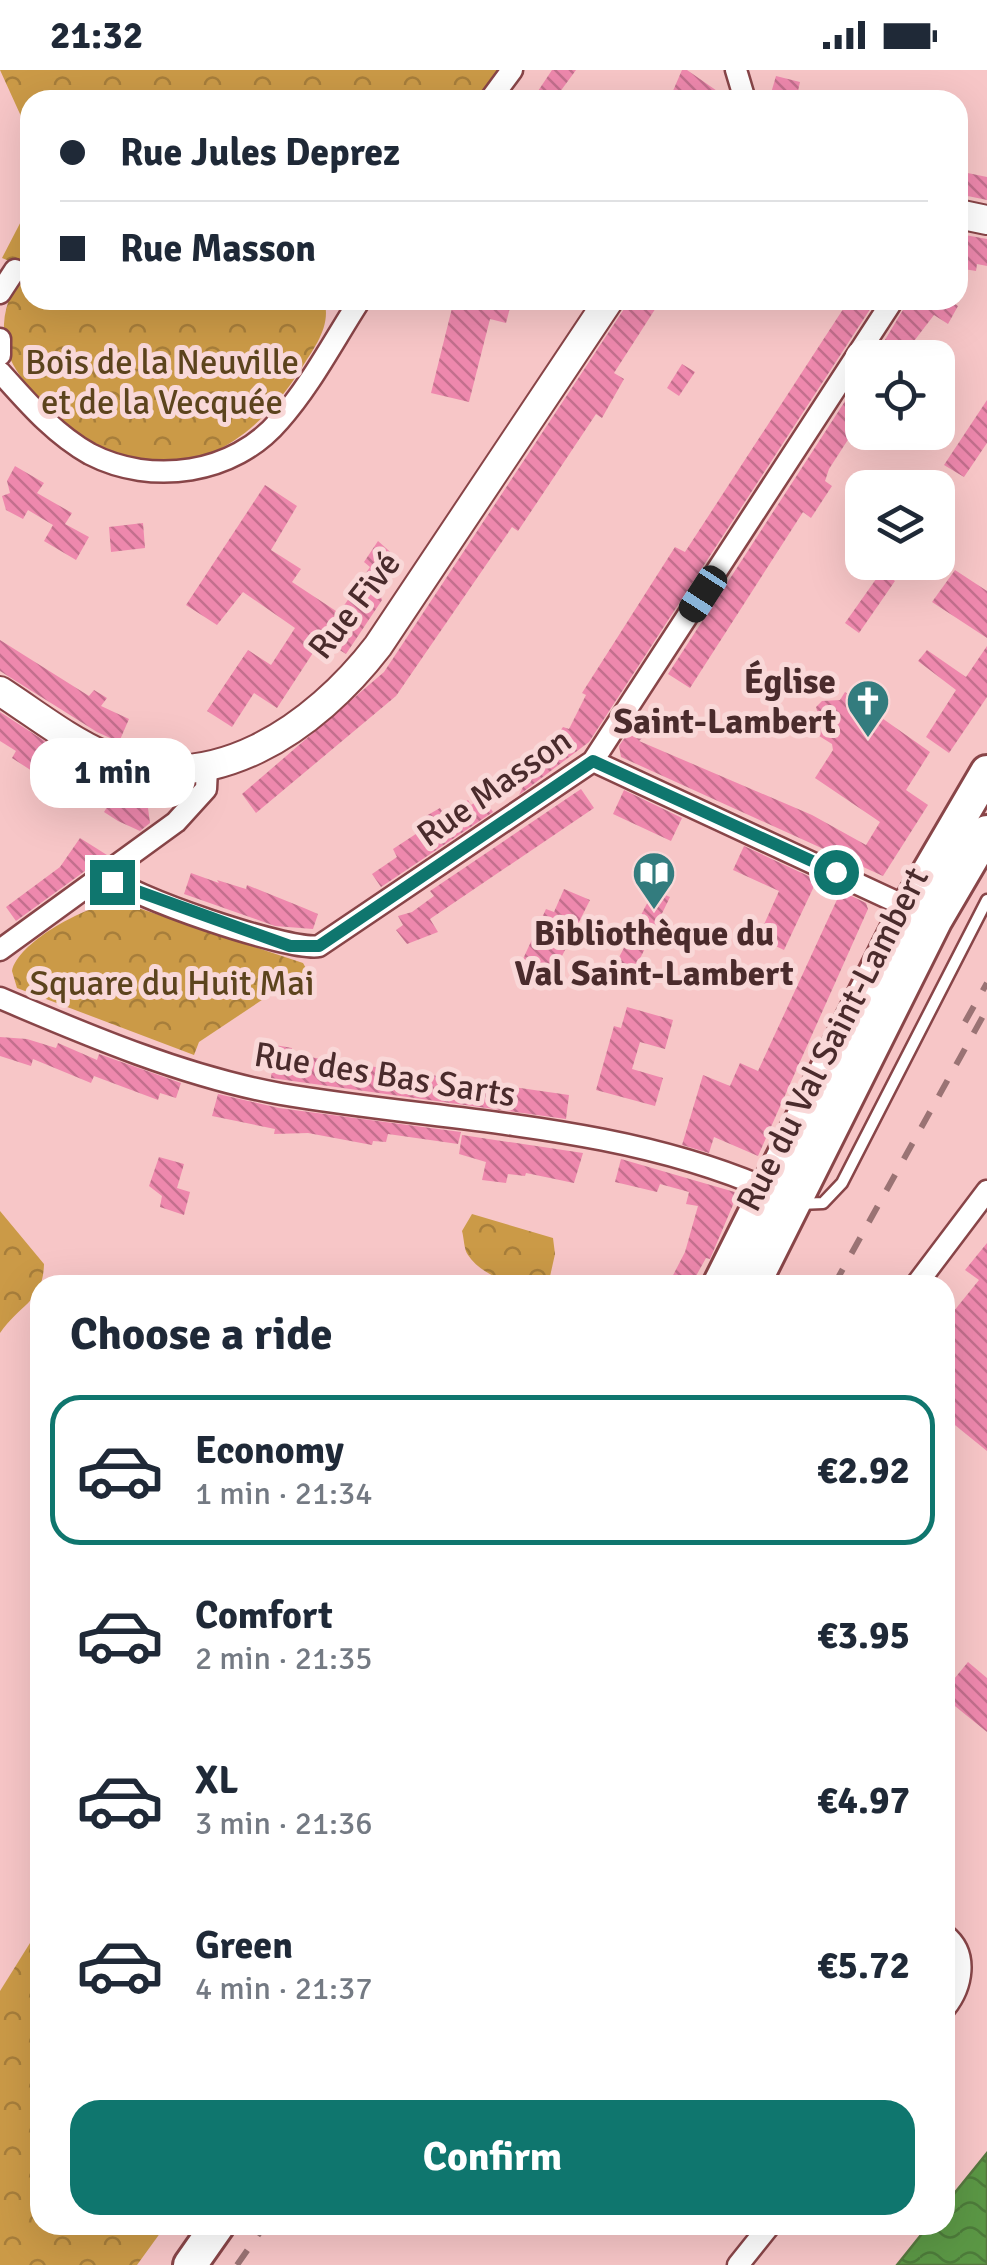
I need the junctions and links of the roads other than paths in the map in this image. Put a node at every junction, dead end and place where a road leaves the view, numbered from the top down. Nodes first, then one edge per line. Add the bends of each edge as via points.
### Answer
1 (14, 270) dead end
2 (0, 293) edge
3 (353, 310) edge
4 (602, 310) edge
5 (886, 310) edge
6 (0, 339) edge
7 (0, 355) edge
8 (0, 372) edge
9 (0, 690) edge
10 (593, 761) junction
11 (207, 768) junction
12 (987, 772) edge
13 (987, 832) edge
14 (105, 874) junction
15 (987, 900) edge
16 (922, 914) junction
17 (0, 950) edge
18 (0, 998) edge
19 (987, 1191) edge
20 (780, 1195) junction
21 (726, 1275) edge
22 (755, 1275) edge
23 (924, 1275) edge
24 (955, 1953) edge
25 (955, 1991) edge
26 (211, 2235) edge
27 (762, 2235) edge
28 (190, 2265) edge
29 (738, 2265) edge

1 - 2 street
3 - 8 street via 279,421 242,452 196,469 142,470 90,453 52,426
4 - 11 street, Rue Fivé via 366,662 268,745
5 - 10 street, Rue Masson
6 - 7 street
9 - 11 street, Rue Fivé via 116,760 168,770
10 - 14 street, Rue Masson via 319,946 290,946 245,931 128,890
10 - 16 street
11 - 14 street via 208,784 191,809
12 - 16 main road, Rue du Val Saint-Lambert
13 - 16 main road, Rue du Val Saint-Lambert
14 - 17 street
15 - 20 lane via 842,1184 823,1203
16 - 20 main road, Rue du Val Saint-Lambert
18 - 20 street, Rue des Bas Sarts via 231,1083 614,1143 744,1178
19 - 23 street
20 - 21 main road, Rue du Val Saint-Lambert
20 - 22 main road, Rue du Val Saint-Lambert
24 - 25 street
26 - 28 main road
27 - 29 street

